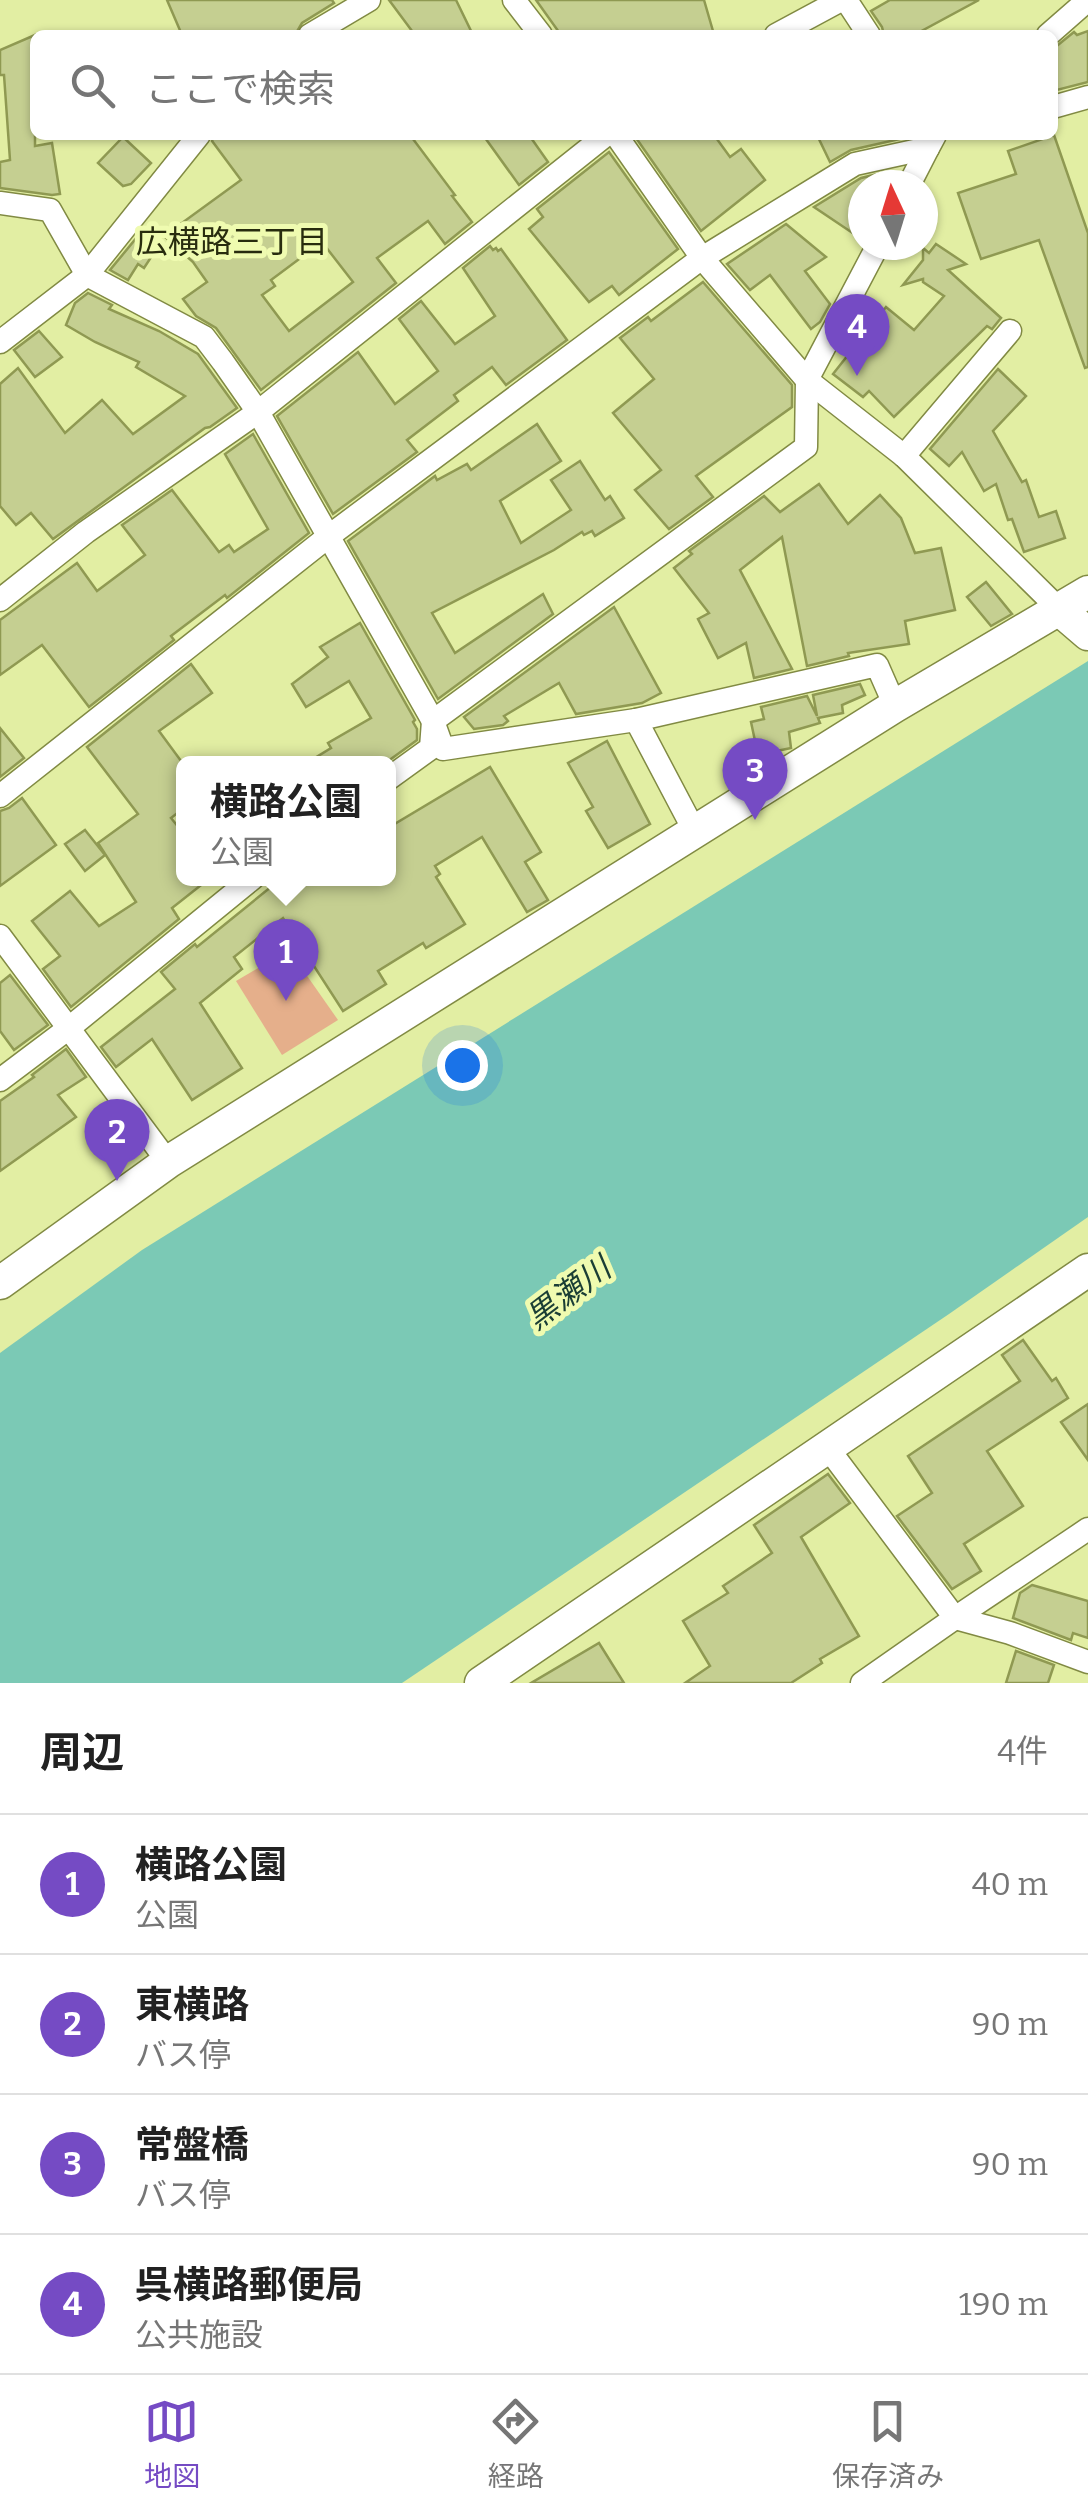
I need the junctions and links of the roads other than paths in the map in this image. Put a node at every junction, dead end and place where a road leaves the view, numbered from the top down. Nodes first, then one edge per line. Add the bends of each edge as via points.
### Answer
1 (369, 0) edge
2 (514, 0) edge
3 (844, 0) edge
4 (1088, 0) edge
5 (799, 10) edge
6 (318, 30) edge
7 (537, 30) edge
8 (781, 30) edge
9 (866, 30) edge
10 (1054, 30) edge
11 (1088, 97) edge
12 (1058, 106) edge
13 (195, 140) edge
14 (600, 140) edge
15 (619, 140) edge
16 (932, 142) edge
17 (917, 170) edge
18 (0, 203) edge
19 (702, 258) junction
20 (870, 260) edge
21 (86, 275) junction
22 (1010, 331) dead end
23 (0, 342) edge
24 (807, 380) junction
25 (258, 412) junction
26 (904, 456) junction
27 (329, 536) junction
28 (1088, 592) edge
29 (0, 600) edge
30 (1076, 624) edge
31 (895, 706) junction
32 (636, 720) junction
33 (433, 721) junction
34 (396, 773) edge
35 (0, 796) edge
36 (695, 832) junction
37 (243, 886) edge
38 (0, 936) edge
39 (69, 1028) junction
40 (0, 1080) edge
41 (168, 1162) junction
42 (1088, 1270) edge
43 (0, 1282) edge
44 (827, 1447) junction
45 (1088, 1530) edge
46 (955, 1618) junction
47 (1084, 1669) edge
48 (481, 1683) edge
49 (862, 1683) edge

1 - 6 street
2 - 7 street
3 - 5 street
3 - 9 street
4 - 10 street
5 - 8 street
11 - 12 street
13 - 21 street
14 - 25 street
15 - 19 street
16 - 17 street
16 - 19 street via 855,164
18 - 21 street via 50,210
19 - 24 street
19 - 27 street
20 - 24 street
21 - 23 street
21 - 25 street via 204,337
22 - 26 street
24 - 26 street
24 - 33 street via 806,447
25 - 27 street
25 - 29 street
26 - 30 street
27 - 33 street
27 - 35 street
28 - 30 street
30 - 31 street
31 - 32 street via 877,665
31 - 36 street
32 - 33 street via 443,749
32 - 36 street
33 - 34 street via 431,748
36 - 41 street
37 - 39 street
38 - 39 street
39 - 40 street
39 - 41 street
41 - 43 street
42 - 44 street
44 - 46 street
44 - 48 street
45 - 46 street
46 - 47 street via 1010,1633
46 - 49 street

